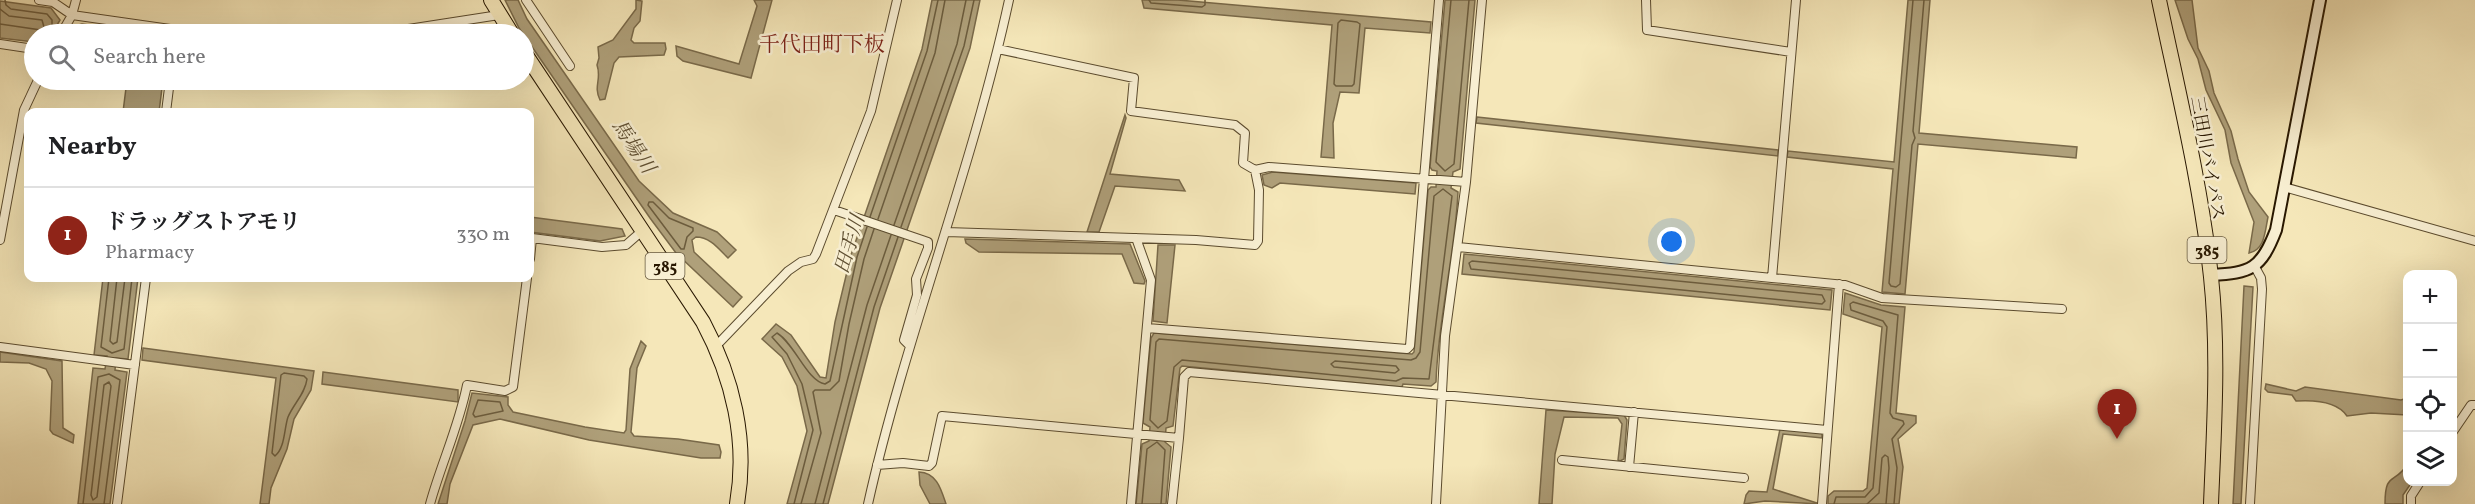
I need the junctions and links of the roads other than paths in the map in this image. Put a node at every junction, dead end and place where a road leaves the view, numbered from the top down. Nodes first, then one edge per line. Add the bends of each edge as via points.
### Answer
1 (39, 0) edge
2 (76, 0) edge
3 (492, 0) edge
4 (526, 0) edge
5 (897, 0) edge
6 (1009, 0) edge
7 (1439, 0) edge
8 (1482, 0) edge
9 (1646, 0) edge
10 (1796, 0) edge
11 (2159, 0) edge
12 (2320, 0) edge
13 (72, 15) junction
14 (499, 15) junction
15 (67, 24) edge
16 (127, 24) edge
17 (441, 24) edge
18 (505, 24) edge
19 (0, 44) edge
20 (24, 48) edge
21 (998, 49) junction
22 (1791, 52) junction
23 (570, 66) dead end
24 (534, 67) edge
25 (33, 90) edge
26 (169, 90) edge
27 (25, 108) edge
28 (167, 108) edge
29 (24, 110) edge
30 (1255, 170) junction
31 (1424, 179) junction
32 (1466, 182) junction
33 (2284, 187) junction
34 (837, 211) junction
35 (642, 231) junction
36 (946, 232) junction
37 (534, 238) edge
38 (1136, 238) junction
39 (0, 240) edge
40 (2475, 241) edge
41 (1458, 247) junction
42 (2255, 267) junction
43 (2211, 275) junction
44 (1772, 278) junction
45 (145, 282) edge
46 (526, 282) edge
47 (1839, 284) junction
48 (2062, 309) dead end
49 (1147, 328) junction
50 (716, 346) junction
51 (910, 346) junction
52 (0, 347) edge
53 (135, 365) junction
54 (1440, 395) junction
55 (2475, 405) edge
56 (1634, 412) junction
57 (1827, 430) junction
58 (2453, 432) edge
59 (1142, 434) junction
60 (1179, 438) junction
61 (1562, 460) dead end
62 (877, 465) junction
63 (1629, 467) junction
64 (1744, 478) dead end
65 (2417, 486) edge
66 (117, 504) edge
67 (430, 504) edge
68 (737, 504) edge
69 (868, 504) edge
70 (1131, 504) edge
71 (1172, 504) edge
72 (1436, 504) edge
73 (1822, 504) edge
74 (2211, 504) edge
75 (2250, 504) edge
76 (2410, 504) edge

1 - 13 street via 53,2
2 - 13 street
3 - 14 highway
4 - 23 street
5 - 34 street via 871,111
6 - 21 street
7 - 31 street
8 - 32 street
9 - 22 street via 1647,30
10 - 22 street
11 - 43 highway, 三田川バイパス / 385
12 - 33 street
13 - 15 street
13 - 16 street
14 - 17 street
14 - 18 highway
19 - 20 street
21 - 30 street via 1134,78 1131,111 1236,125 1245,133 1243,163
21 - 36 street
22 - 44 street
24 - 35 highway, 385
25 - 27 street
26 - 28 street
29 - 39 street
30 - 31 street via 1269,166
30 - 38 street via 1259,190 1255,245
31 - 32 street
31 - 49 street via 1407,349
32 - 41 street
33 - 40 street
33 - 42 street via 2269,250
34 - 50 street via 813,259 788,271
34 - 51 street via 928,242 904,340
35 - 37 street via 626,245 602,247
35 - 50 highway, 385
36 - 38 street
36 - 51 street
38 - 49 street via 1151,280
41 - 44 street
41 - 54 street
42 - 43 street via 2245,272
42 - 75 street via 2262,289
43 - 74 highway, 三田川バイパス / 385 via 2216,399
44 - 47 street
45 - 53 street
46 - 67 street via 513,387 505,391 467,385
47 - 48 street via 1882,298
47 - 57 street
49 - 59 street
50 - 68 highway, 385 via 736,407 741,453
51 - 62 street
52 - 53 street
53 - 66 street
54 - 56 street
54 - 60 street via 1189,372 1185,377
54 - 72 street
55 - 58 street via 2471,405
56 - 57 street
56 - 63 street
57 - 73 street
59 - 60 street
59 - 62 street via 942,416 929,466
59 - 70 street
60 - 71 street
61 - 63 street
62 - 69 street
63 - 64 street
65 - 76 street

